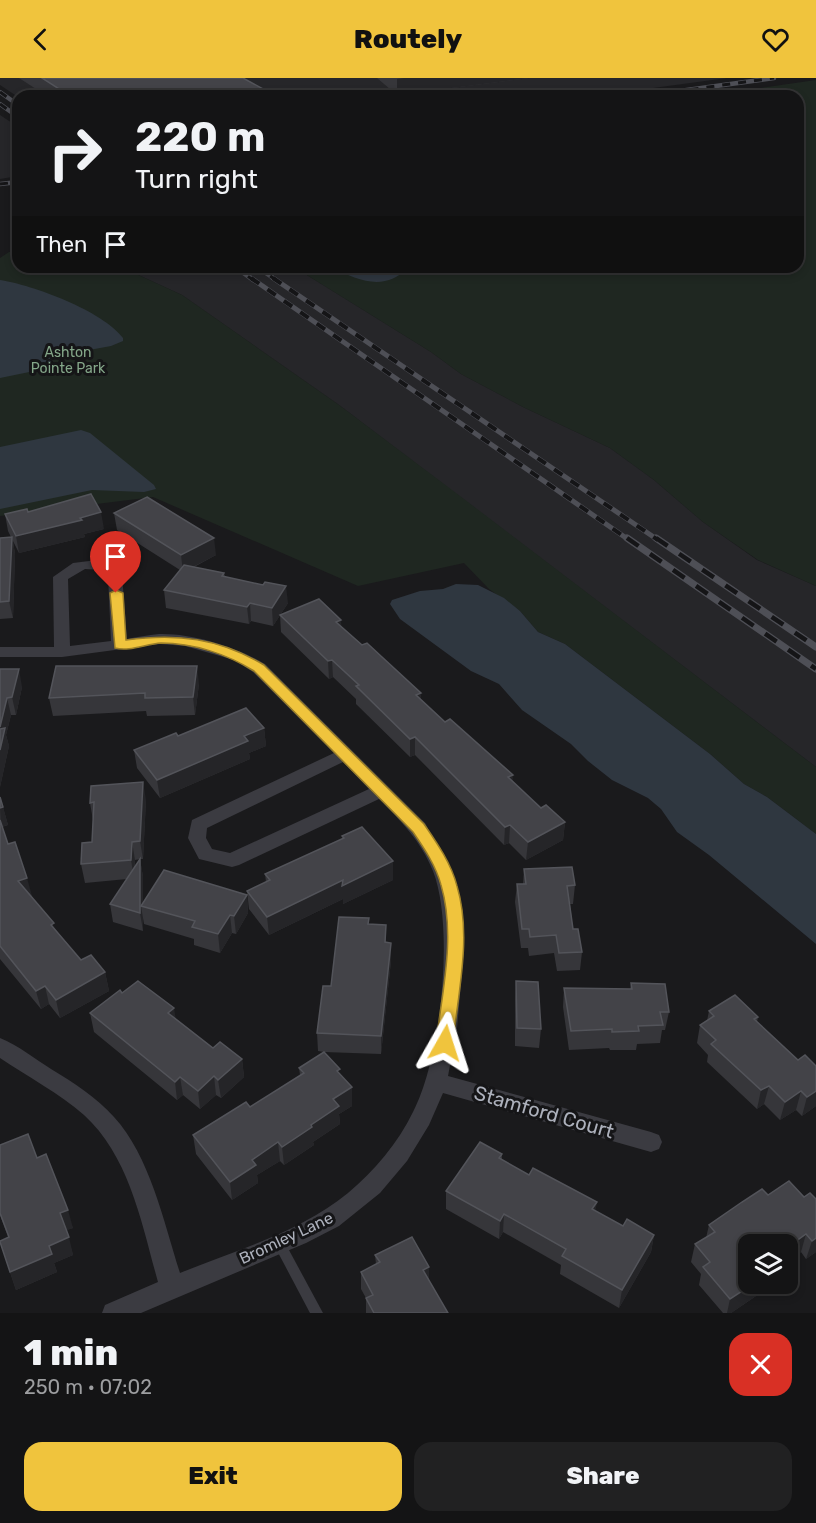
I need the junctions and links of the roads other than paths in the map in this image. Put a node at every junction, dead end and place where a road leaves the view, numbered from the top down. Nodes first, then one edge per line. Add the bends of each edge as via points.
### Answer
1 (119, 645) junction
2 (0, 652) edge
3 (62, 652) junction
4 (344, 755) junction
5 (380, 791) junction
6 (0, 1047) edge
7 (436, 1082) junction
8 (651, 1142) dead end
9 (279, 1243) junction
10 (172, 1288) junction
11 (114, 1313) edge
12 (316, 1313) edge

1 - 3 street, Bromley Lane
1 - 3 street via 115,574 112,568 90,564 73,567 60,577
1 - 4 street, Bromley Lane via 160,639 186,641 240,656 259,668
2 - 3 street, Bromley Lane
4 - 5 street, Bromley Lane
4 - 5 street via 198,825 197,838 206,854 232,861
5 - 7 street, Bromley Lane via 419,828 434,851 449,884 454,907 456,936 445,1043
6 - 10 street via 94,1110 113,1133 131,1162
7 - 8 street, Stamford Court
7 - 9 street, Bromley Lane via 405,1144 375,1182 340,1213
9 - 10 street, Bromley Lane
9 - 12 lane
10 - 11 street, Bromley Lane

